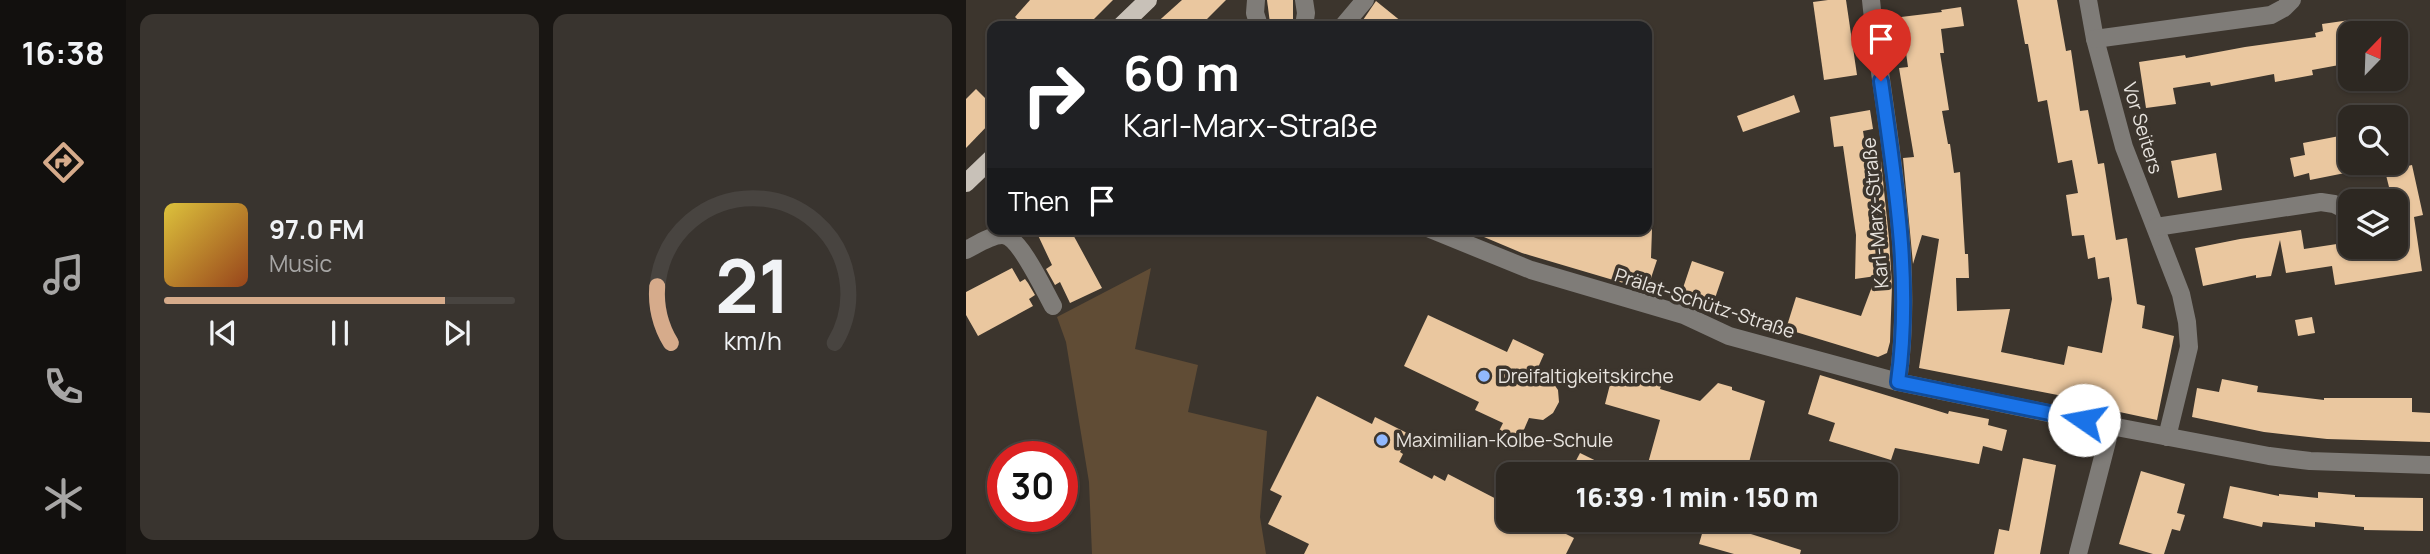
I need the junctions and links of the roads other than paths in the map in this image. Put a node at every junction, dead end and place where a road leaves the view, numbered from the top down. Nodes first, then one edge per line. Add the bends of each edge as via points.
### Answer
1 (1148, 0) edge
2 (1256, 0) edge
3 (1304, 0) edge
4 (1365, 0) edge
5 (1871, 0) edge
6 (2088, 0) edge
7 (2292, 0) edge
8 (1128, 21) edge
9 (1257, 21) edge
10 (1306, 21) edge
11 (1347, 21) edge
12 (2095, 39) junction
13 (987, 163) edge
14 (966, 183) edge
15 (2338, 206) edge
16 (2156, 227) junction
17 (1445, 235) edge
18 (966, 250) edge
19 (1053, 306) dead end
20 (1898, 382) junction
21 (2110, 426) junction
22 (2167, 437) junction
23 (2430, 465) edge
24 (2078, 554) edge

1 - 8 main road
2 - 9 street
3 - 10 street
4 - 11 street
5 - 20 street, Karl-Marx-Straße via 1900,218 1903,324
6 - 12 street, Vor Seiters
7 - 12 street via 2272,15
12 - 16 street, Vor Seiters via 2124,147
13 - 14 main road
15 - 16 street via 2321,202
16 - 22 street, Vor Seiters via 2181,294 2189,347
17 - 20 street, Prälat-Schütz-Straße via 1531,270 1684,315 1729,336
18 - 19 street via 998,235 1008,236
20 - 21 street, Prälat-Schütz-Straße
21 - 22 street, Prälat-Schütz-Straße
21 - 24 street
22 - 23 street, Prälat-Schütz-Straße via 2310,461

